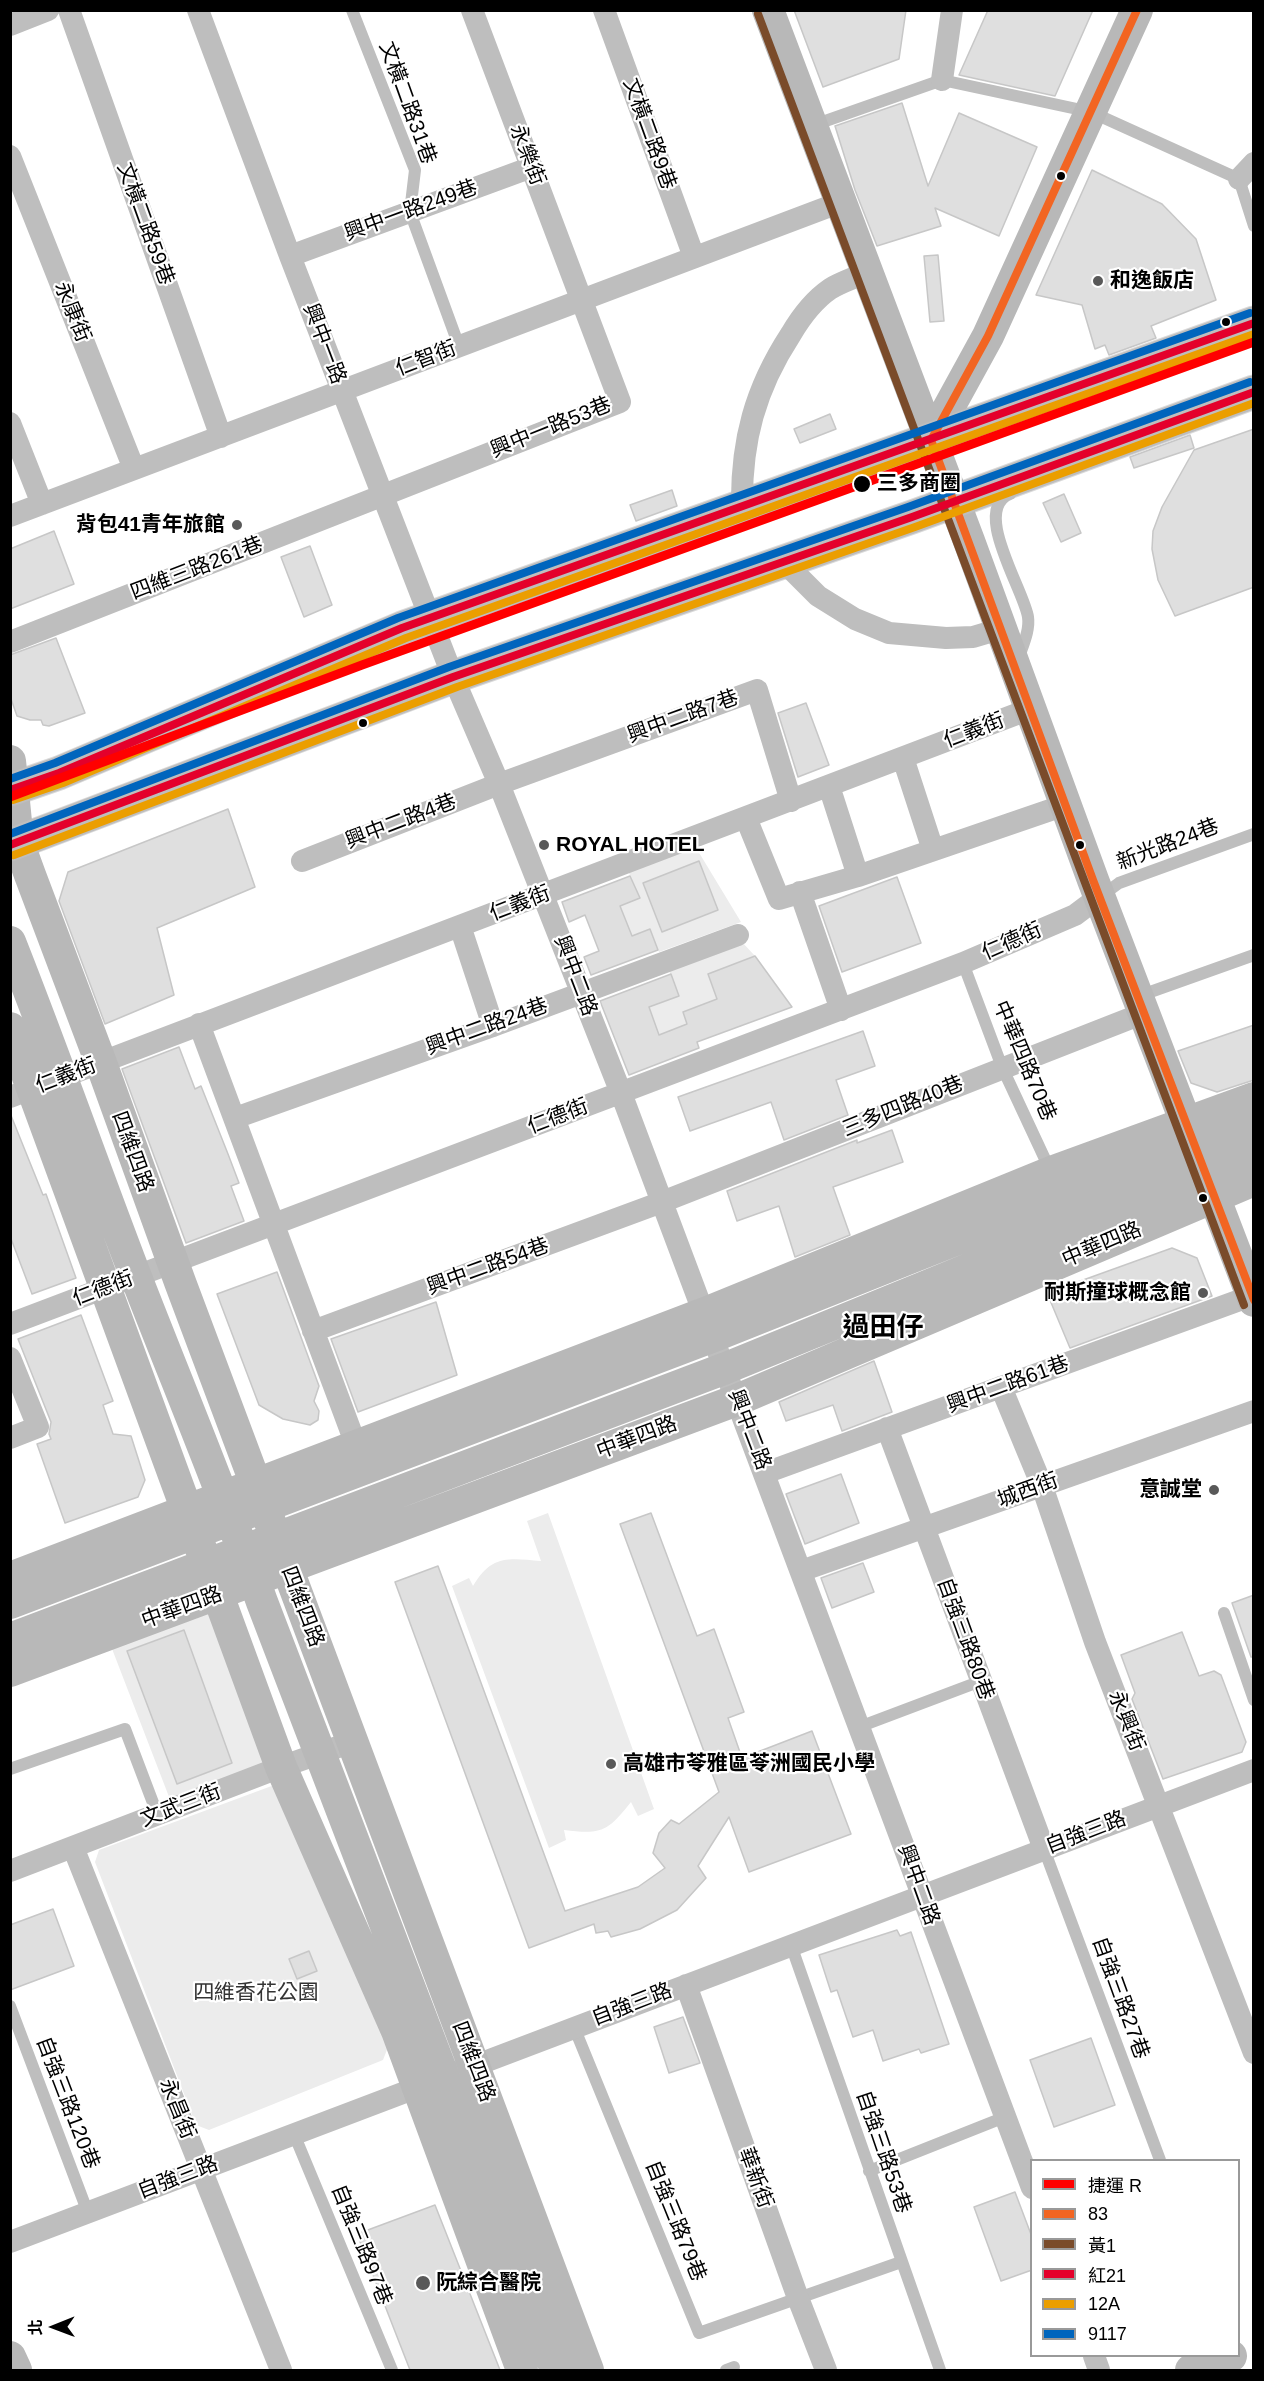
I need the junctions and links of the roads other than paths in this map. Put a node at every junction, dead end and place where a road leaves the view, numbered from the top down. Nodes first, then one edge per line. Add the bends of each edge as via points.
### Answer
1 (48, 10) edge
2 (69, 10) edge
3 (198, 10) edge
4 (352, 10) edge
5 (472, 10) edge
6 (604, 10) edge
7 (768, 10) edge
8 (952, 10) edge
9 (1137, 10) edge
10 (10, 25) edge
11 (942, 80) junction
12 (1091, 112) junction
13 (812, 125) junction
14 (10, 156) edge
15 (531, 167) junction
16 (1246, 171) edge
17 (841, 202) junction
18 (410, 212) junction
19 (1254, 226) edge
20 (290, 256) junction
21 (694, 258) junction
22 (867, 272) junction
23 (582, 300) junction
24 (1254, 323) edge
25 (459, 346) junction
26 (342, 390) junction
27 (1254, 392) edge
28 (10, 423) edge
29 (221, 436) junction
30 (931, 440) junction
31 (134, 469) junction
32 (1039, 471) junction
33 (383, 495) junction
34 (954, 501) junction
35 (42, 504) junction
36 (742, 507) junction
37 (10, 516) edge
38 (783, 561) junction
39 (430, 617) junction
40 (1000, 629) junction
41 (10, 642) edge
42 (1015, 670) junction
43 (453, 676) junction
44 (1030, 709) junction
45 (903, 758) junction
46 (12, 780) edge
47 (499, 784) junction
48 (829, 786) junction
49 (790, 801) junction
50 (1065, 805) junction
51 (746, 818) junction
52 (1254, 834) edge
53 (14, 844) edge
54 (933, 850) junction
55 (302, 861) dead end
56 (858, 876) junction
57 (544, 895) junction
58 (790, 896) junction
59 (1099, 897) junction
60 (460, 926) junction
61 (738, 935) dead end
62 (10, 942) edge
63 (1254, 955) edge
64 (963, 963) junction
65 (580, 992) junction
66 (1140, 1005) junction
67 (841, 1010) junction
68 (199, 1024) junction
69 (493, 1026) junction
70 (10, 1028) edge
71 (101, 1063) junction
72 (1002, 1067) junction
73 (63, 1077) junction
74 (22, 1092) edge
75 (621, 1093) junction
76 (1254, 1098) edge
77 (235, 1118) junction
78 (1254, 1124) edge
79 (1254, 1155) edge
80 (1199, 1161) junction
81 (1051, 1172) junction
82 (1254, 1180) edge
83 (662, 1202) junction
84 (275, 1224) junction
85 (172, 1262) junction
86 (136, 1276) junction
87 (106, 1287) junction
88 (1252, 1299) edge
89 (10, 1324) edge
90 (709, 1324) junction
91 (313, 1331) junction
92 (10, 1358) edge
93 (726, 1368) junction
94 (1001, 1387) junction
95 (737, 1400) junction
96 (1254, 1411) edge
97 (887, 1428) junction
98 (10, 1438) edge
99 (356, 1445) junction
100 (765, 1473) junction
101 (1041, 1486) junction
102 (260, 1496) junction
103 (228, 1508) junction
104 (191, 1522) junction
105 (924, 1528) junction
106 (276, 1540) junction
107 (243, 1552) junction
108 (207, 1566) junction
109 (287, 1569) junction
110 (801, 1571) junction
111 (10, 1578) edge
112 (255, 1582) junction
113 (218, 1595) junction
114 (10, 1604) edge
115 (1224, 1613) dead end
116 (10, 1639) edge
117 (10, 1671) edge
118 (981, 1681) junction
119 (1254, 1700) edge
120 (859, 1727) junction
121 (352, 1742) junction
122 (320, 1754) junction
123 (281, 1767) junction
124 (10, 1769) edge
125 (1254, 1770) edge
126 (1159, 1805) junction
127 (158, 1816) junction
128 (73, 1847) junction
129 (1044, 1849) junction
130 (10, 1871) edge
131 (922, 1895) junction
132 (791, 1945) junction
133 (686, 1985) junction
134 (10, 2006) edge
135 (574, 2027) junction
136 (1254, 2053) edge
137 (474, 2065) junction
138 (431, 2081) junction
139 (1005, 2117) junction
140 (294, 2134) junction
141 (1160, 2159) edge
142 (201, 2169) junction
143 (869, 2171) junction
144 (1030, 2183) edge
145 (88, 2213) junction
146 (10, 2242) edge
147 (901, 2262) junction
148 (798, 2298) junction
149 (1254, 2347) edge
150 (1240, 2353) edge
151 (10, 2357) edge
152 (1227, 2357) edge
153 (16, 2370) edge
154 (281, 2370) edge
155 (392, 2370) edge
156 (522, 2370) edge
157 (556, 2370) edge
158 (588, 2370) edge
159 (826, 2370) edge
160 (940, 2370) edge
161 (1191, 2370) edge

1 - 10 street
2 - 29 street, 文橫二路59巷
3 - 20 street, 興中一路
4 - 18 lane, 文橫二路31巷 via 415,170
5 - 15 street, 永樂街
6 - 21 street, 文橫二路9巷
7 - 13 street
8 - 11 street
9 - 12 street
11 - 12 lane
11 - 13 lane
12 - 16 lane
12 - 30 street via 988,336
13 - 17 street
14 - 31 street, 永康街
15 - 18 street, 興中一路249巷
15 - 23 street, 永樂街
16 - 19 lane
17 - 21 street, 仁智街
17 - 22 street
18 - 20 street, 興中一路249巷
18 - 25 lane, 文橫二路31巷
20 - 26 street, 興中一路
21 - 23 street, 仁智街
22 - 30 street
22 - 36 street via 830,289 802,315 777,354 759,392 749,430
23 - 25 street, 仁智街
23 - 33 street, 興中一路53巷 via 620,402
24 - 30 main road
25 - 26 street, 仁智街
26 - 29 street, 仁智街
26 - 33 street, 興中一路
27 - 32 main road
28 - 35 street
29 - 31 street, 仁智街
30 - 34 street
30 - 36 main road
31 - 35 street, 仁智街
32 - 34 main road
32 - 42 lane via 1029,487 1002,497 995,516 1000,542 1028,617
33 - 39 street, 興中一路
33 - 41 street, 四維三路261巷
34 - 38 main road
34 - 40 street
35 - 37 street, 仁智街
36 - 39 main road
38 - 40 street via 818,596 855,619 889,633 946,638 973,637
38 - 43 main road
39 - 43 street, 興中一路
39 - 46 main road via 59,773
40 - 42 street
42 - 44 street
43 - 47 street, 興中二路
43 - 53 main road
44 - 45 street, 仁義街
44 - 50 street
45 - 48 street, 仁義街
45 - 54 street
46 - 53 street, 四維四路
47 - 49 street, 興中二路7巷 via 757,690
47 - 55 street, 興中二路4巷
47 - 57 street, 興中二路
48 - 49 street, 仁義街
48 - 56 street
49 - 51 street, 仁義街
50 - 54 street
50 - 59 street
51 - 57 street, 仁義街
51 - 58 street
52 - 59 lane, 新光路24巷 via 1119,883
53 - 71 street, 四維四路
54 - 56 street
56 - 58 street
57 - 60 street, 仁義街
57 - 65 street, 興中二路
58 - 67 street
59 - 64 street, 仁德街 via 1075,915
59 - 66 street
60 - 68 street, 仁義街
60 - 69 street
61 - 65 street, 興中二路24巷
62 - 73 street, 四維四路
63 - 66 lane
64 - 67 street, 仁德街
64 - 72 lane, 中華四路70巷
65 - 69 street, 興中二路24巷
65 - 75 street, 興中二路
66 - 72 street, 三多四路40巷
66 - 80 street
67 - 75 street, 仁德街
68 - 71 street, 仁義街
68 - 77 street
69 - 77 street, 興中二路24巷
70 - 74 street, 四維四路
71 - 73 street, 仁義街
71 - 85 street, 四維四路
72 - 81 lane, 中華四路70巷
72 - 83 street, 三多四路40巷
73 - 74 street, 仁義街
73 - 86 street, 四維四路
74 - 87 street, 四維四路
75 - 83 street, 興中二路
75 - 84 street, 仁德街
76 - 80 street, 中華四路
77 - 84 street
78 - 80 street, 中華四路
79 - 80 street, 中華四路
80 - 81 street, 中華四路
80 - 82 street, 中華四路
80 - 88 street
80 - 90 street, 中華四路 via 1141,1166
80 - 93 street, 中華四路
80 - 95 street, 中華四路
81 - 90 street, 中華四路
83 - 90 street, 興中二路
83 - 91 street, 興中二路54巷
84 - 85 street, 仁德街
84 - 91 street
85 - 86 street, 仁德街
85 - 102 street, 四維四路
86 - 87 street, 仁德街
86 - 103 street, 四維四路
87 - 89 street, 仁德街
87 - 104 street, 四維四路
88 - 94 street, 興中二路61巷
90 - 93 street, 興中二路
90 - 99 street, 中華四路
90 - 102 street, 中華四路
91 - 99 street
92 - 98 street via 38,1427
93 - 95 street, 興中二路
93 - 106 street, 中華四路
94 - 97 street, 興中二路61巷
94 - 101 street, 永興街
95 - 100 street, 興中二路
95 - 109 street, 中華四路
96 - 101 street, 城西街
97 - 100 street, 興中二路61巷
97 - 105 street, 自強三路80巷
99 - 102 street, 中華四路
100 - 110 street, 興中二路
101 - 105 street, 城西街
101 - 126 street, 永興街 via 1095,1642
102 - 103 street, 中華四路
102 - 106 street, 四維四路
103 - 104 street, 中華四路
103 - 107 street, 四維四路
104 - 108 street, 四維四路
104 - 111 street, 中華四路
104 - 114 street, 中華四路
105 - 110 street, 城西街
105 - 118 street, 自強三路80巷
106 - 107 street, 中華四路
106 - 109 street, 四維四路
107 - 108 street, 中華四路
107 - 112 street, 四維四路
108 - 113 street, 四維四路
108 - 116 street, 中華四路
109 - 112 street, 中華四路
109 - 121 street, 四維四路
110 - 120 street, 興中二路
112 - 113 street, 中華四路
112 - 122 street, 四維四路
113 - 117 street, 中華四路
113 - 123 street, 四維四路
115 - 119 lane
118 - 120 lane
118 - 129 street, 自強三路80巷
120 - 131 street, 興中二路
121 - 122 street, 文武三街
121 - 137 street, 四維四路
122 - 123 street, 文武三街
122 - 138 street, 四維四路
123 - 127 street, 文武三街
123 - 138 street, 四維四路 via 397,2031
124 - 127 lane via 125,1729
125 - 126 street, 自強三路
126 - 129 street, 自強三路
126 - 136 street, 永興街
127 - 128 street, 文武三街
128 - 130 street, 文武三街
128 - 142 street, 永昌街
129 - 131 street, 自強三路
129 - 141 lane, 自強三路27巷
131 - 132 street, 自強三路
131 - 139 street, 興中二路
132 - 133 street, 自強三路
132 - 143 lane, 自強三路53巷
133 - 135 street, 自強三路
133 - 148 street, 華新街
134 - 145 lane, 自強三路120巷
135 - 137 street, 自強三路
135 - 148 lane, 自強三路79巷 via 699,2333
137 - 138 street, 自強三路
137 - 158 street, 四維四路
138 - 140 street, 自強三路
138 - 156 street, 四維四路
138 - 157 street, 四維四路
139 - 143 lane
139 - 144 street, 興中二路
140 - 142 street, 自強三路
140 - 155 lane, 自強三路97巷
142 - 145 street, 自強三路
142 - 154 street, 永昌街
143 - 147 lane, 自強三路53巷
145 - 146 street, 自強三路
147 - 148 lane
147 - 160 lane, 自強三路53巷
148 - 159 street, 華新街
149 - 150 street
151 - 153 street
152 - 161 street

